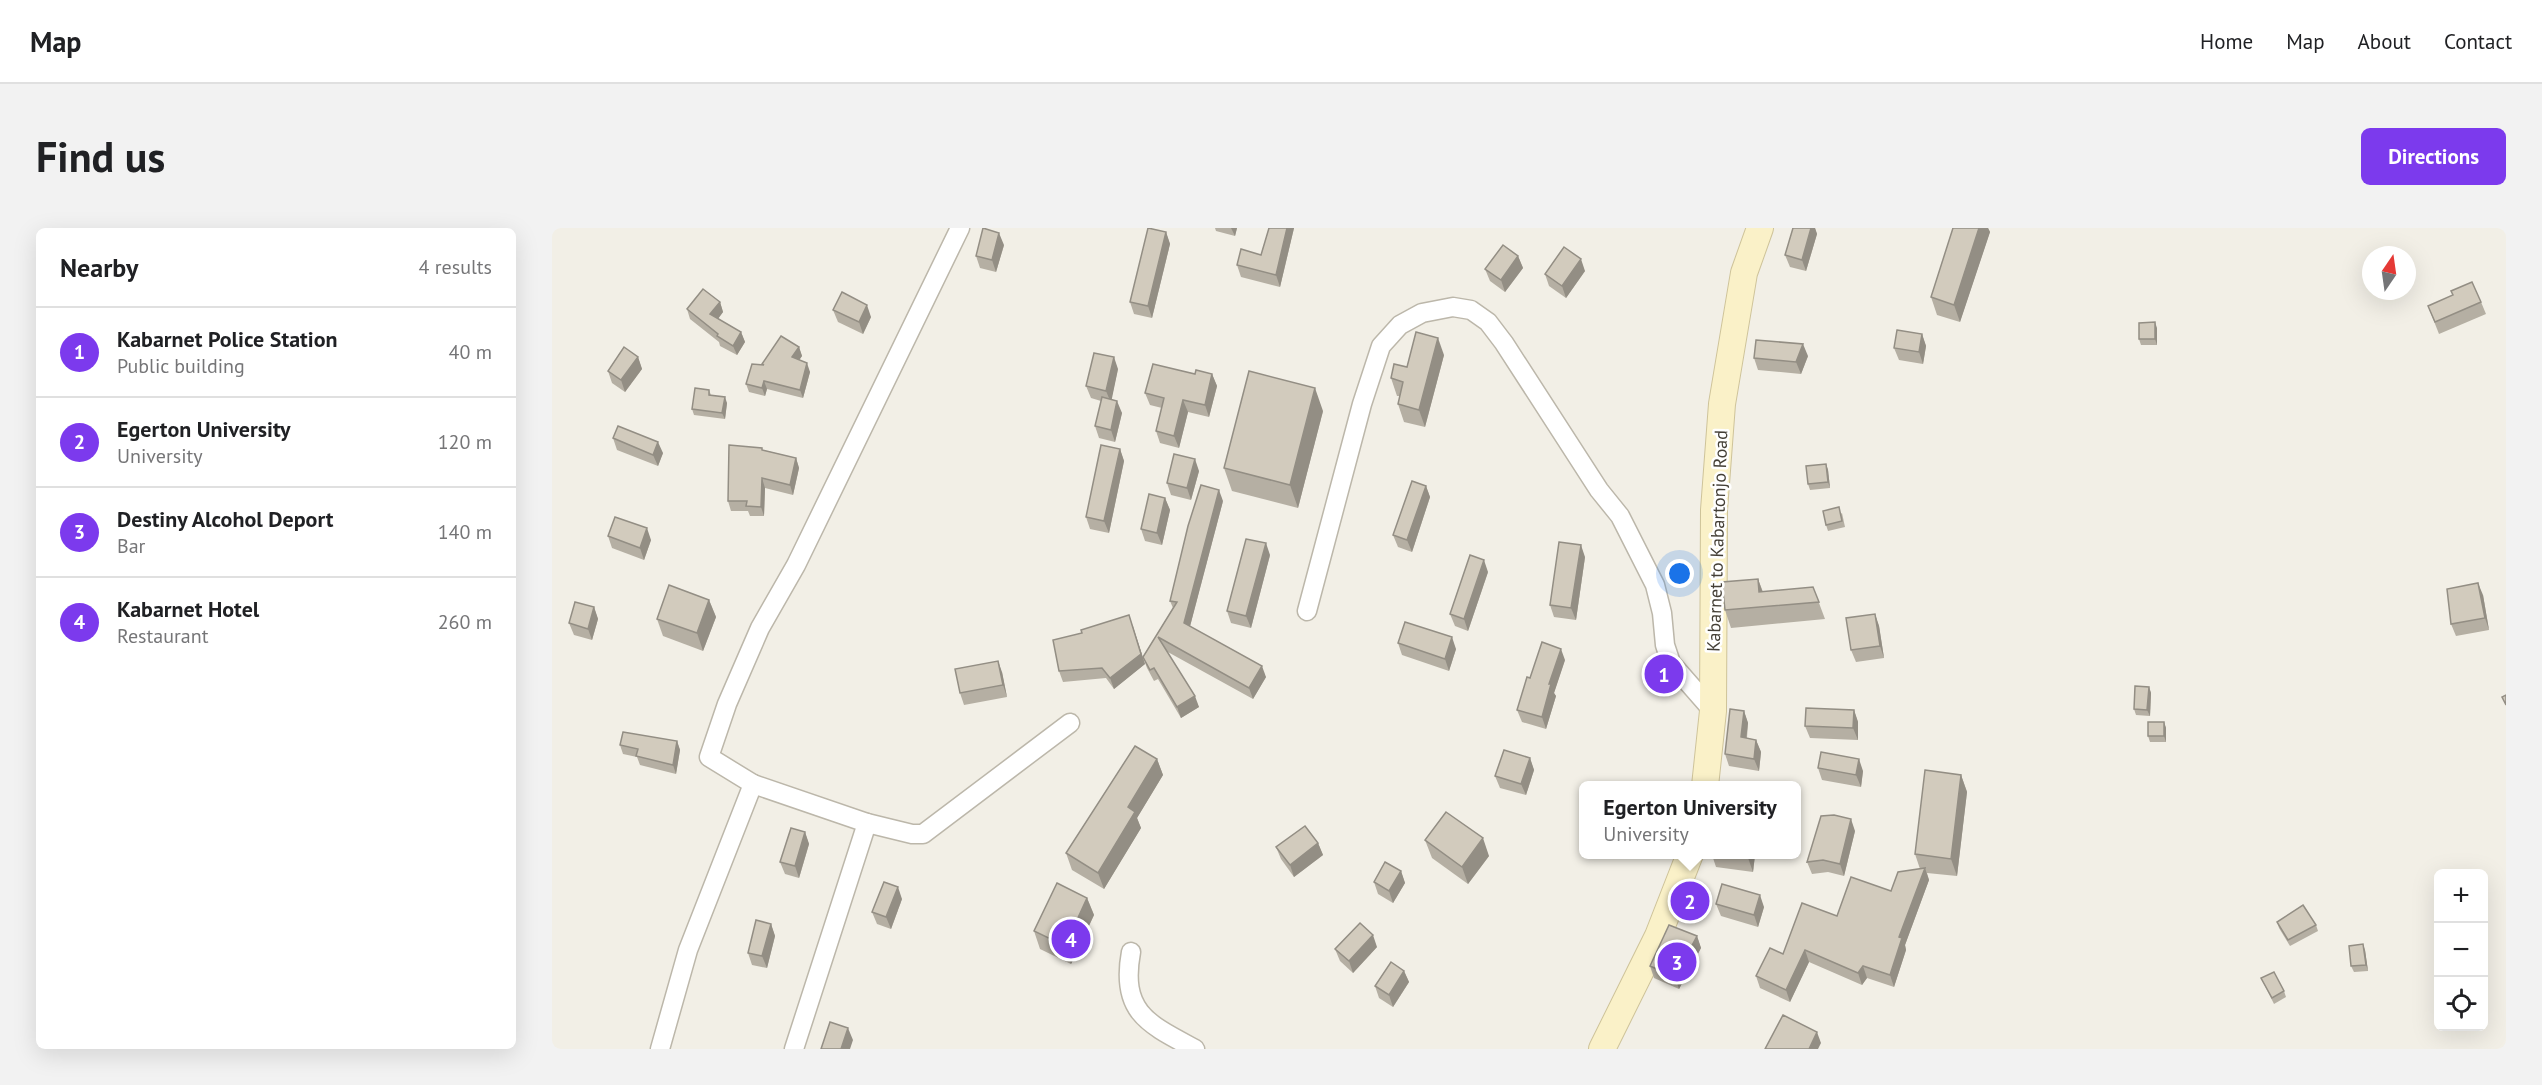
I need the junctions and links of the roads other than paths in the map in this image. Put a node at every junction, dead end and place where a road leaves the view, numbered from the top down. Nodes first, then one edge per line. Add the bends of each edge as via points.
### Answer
1 (960, 228) edge
2 (1760, 228) edge
3 (1307, 611) dead end
4 (1713, 711) junction
5 (1070, 723) dead end
6 (1706, 781) edge
7 (753, 784) junction
8 (867, 823) junction
9 (1688, 859) edge
10 (1131, 952) dead end
11 (660, 1049) edge
12 (794, 1049) edge
13 (1195, 1049) edge
14 (1602, 1049) edge

1 - 7 street via 796,565 760,628 727,704 709,757
2 - 4 main road, Kabarnet to Kabartonjo Road via 1744,273 1722,404 1714,510
3 - 4 street via 1381,346 1400,325 1422,312 1453,307 1471,310 1488,322 1504,343 1620,516 1654,585 1671,663
4 - 6 main road, Kabarnet to Kabartonjo Road
5 - 8 street via 923,834
7 - 8 street
7 - 11 street via 688,950
8 - 12 street
9 - 14 main road via 1658,936
10 - 13 street via 1127,973 1134,1005 1153,1027

